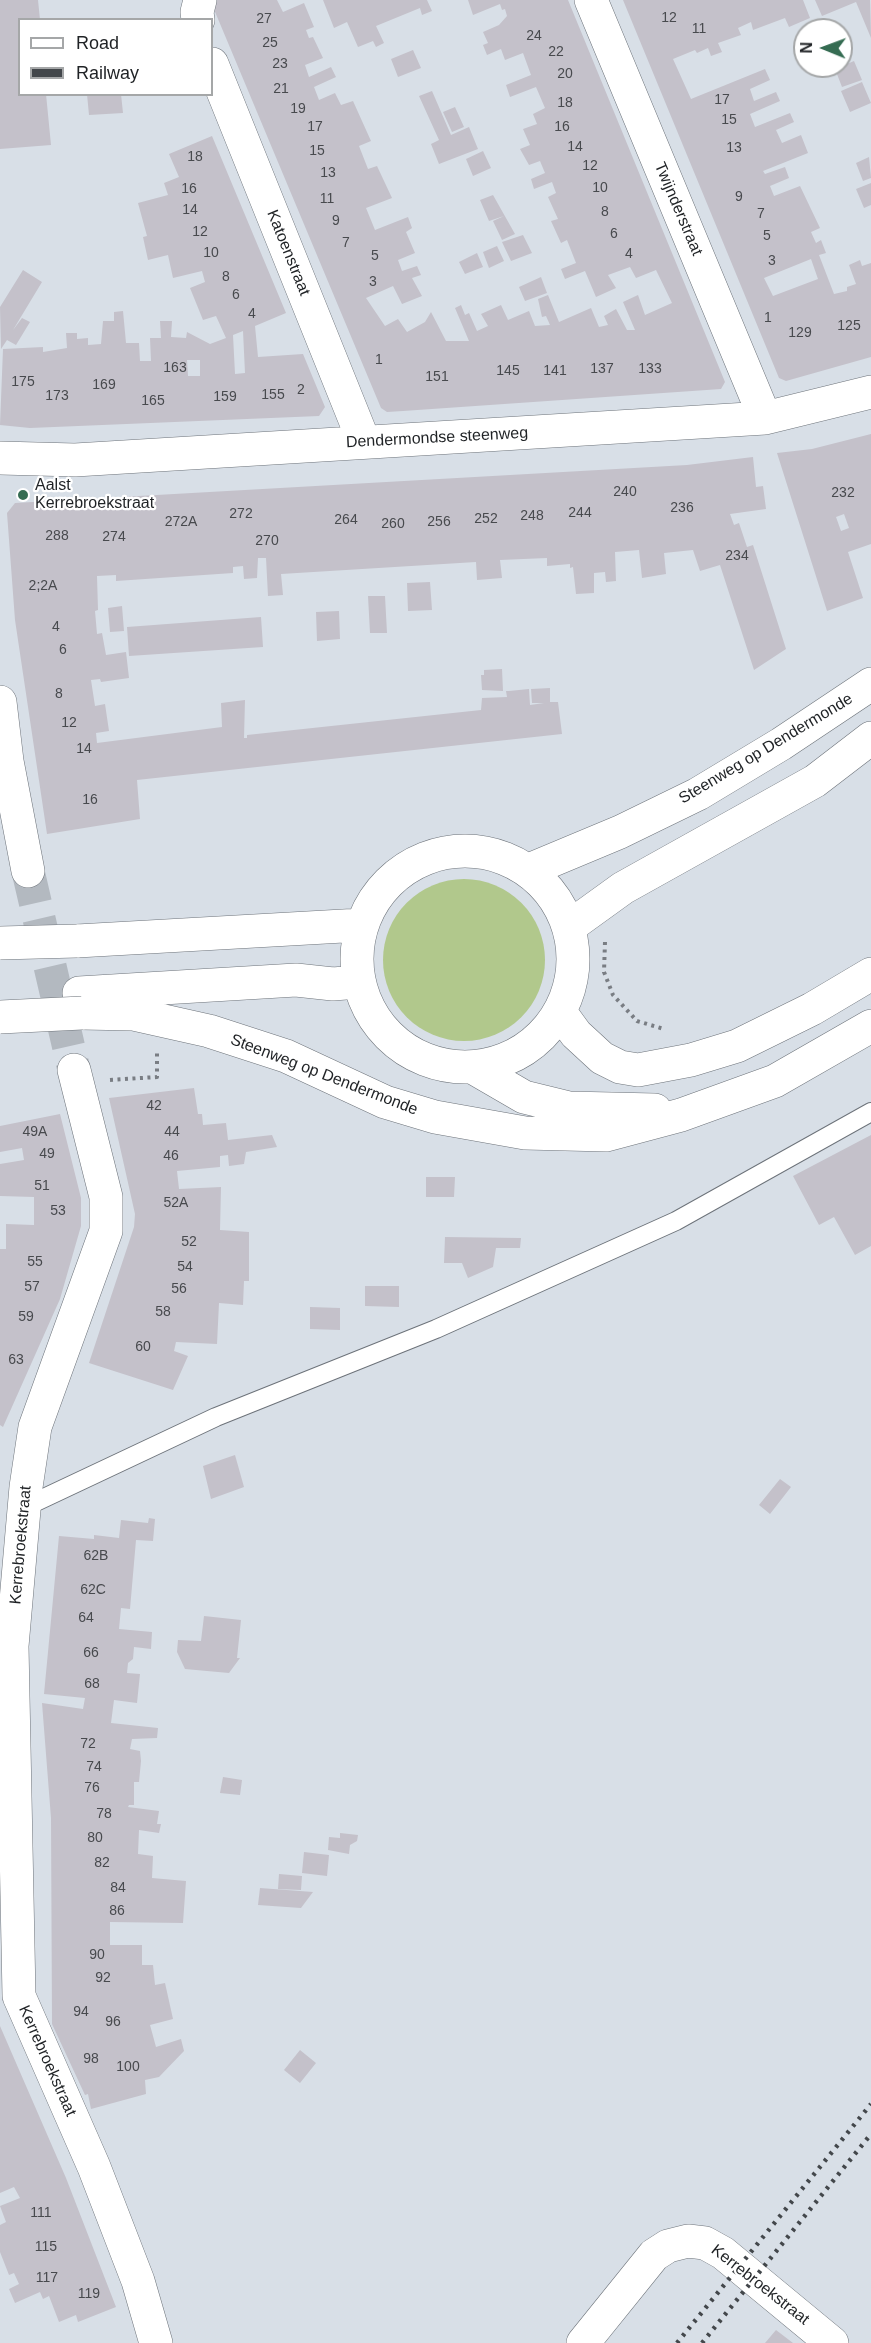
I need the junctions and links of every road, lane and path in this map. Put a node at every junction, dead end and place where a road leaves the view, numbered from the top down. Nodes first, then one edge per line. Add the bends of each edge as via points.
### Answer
1 (591, 0) edge
2 (213, 66) edge
3 (871, 392) edge
4 (765, 418) junction
5 (364, 442) junction
6 (0, 458) edge
7 (871, 684) edge
8 (0, 702) edge
9 (871, 738) edge
10 (529, 870) junction
11 (28, 871) tunnel mouth
12 (361, 925) junction
13 (569, 927) junction
14 (605, 939) dead end
15 (0, 943) edge
16 (871, 974) edge
17 (358, 982) junction
18 (0, 1000) edge
19 (80, 1003) junction
20 (560, 1012) junction
21 (0, 1017) edge
22 (867, 1028) edge
23 (669, 1029) dead end
24 (157, 1058) dead end
25 (474, 1068) junction
26 (75, 1076) joint
27 (871, 1112) edge
28 (681, 1115) junction
29 (25, 1507) junction
30 (8, 1592) edge
31 (6, 1645) edge
32 (150, 2341) edge
33 (583, 2343) edge
34 (832, 2343) edge

1 - 4 main road, Twijnderstraat
2 - 5 main road, Katoenstraat
3 - 4 main road, Dendermondse steenweg
4 - 5 main road, Dendermondse steenweg
5 - 6 main road, Dendermondse steenweg via 75,460
7 - 10 main road, Steenweg op Dendermonde via 698,794
8 - 11 main road
9 - 13 main road via 815,781 623,888
10 - 12 main road via 492,853 451,850 412,863 381,889
10 - 13 main road via 553,895
12 - 15 main road, bridge
12 - 17 main road via 356,953
13 - 20 main road via 574,956 570,985
14 - 23 path via 604,972 614,995 637,1021
16 - 20 main road via 737,1046 638,1071 602,1058 576,1034
17 - 19 main road, Steenweg op Dendermonde via 296,980
17 - 25 main road via 374,1018 400,1047 435,1064
18 - 19 main road, Steenweg op Dendermonde
19 - 21 main road, Steenweg op Dendermonde, bridge
19 - 28 main road, Steenweg op Dendermonde via 209,1031 286,1056 385,1102 435,1117 525,1133 606,1135
20 - 25 main road via 544,1034 524,1051
22 - 28 main road, Steenweg op Dendermonde via 775,1081
24 - 26 path via 157,1077
25 - 28 main road via 524,1097 569,1108 648,1109
26 - 29 main road, Kerrebroekstraat via 106,1197 106,1231 35,1427
27 - 29 lane via 676,1221 436,1329 216,1417
29 - 30 main road, Kerrebroekstraat
30 - 31 main road, Kerrebroekstraat
31 - 32 main road, Kerrebroekstraat via 19,1996 94,2167 138,2281
33 - 34 main road, Kerrebroekstraat via 654,2255 688,2241 705,2243 723,2253

